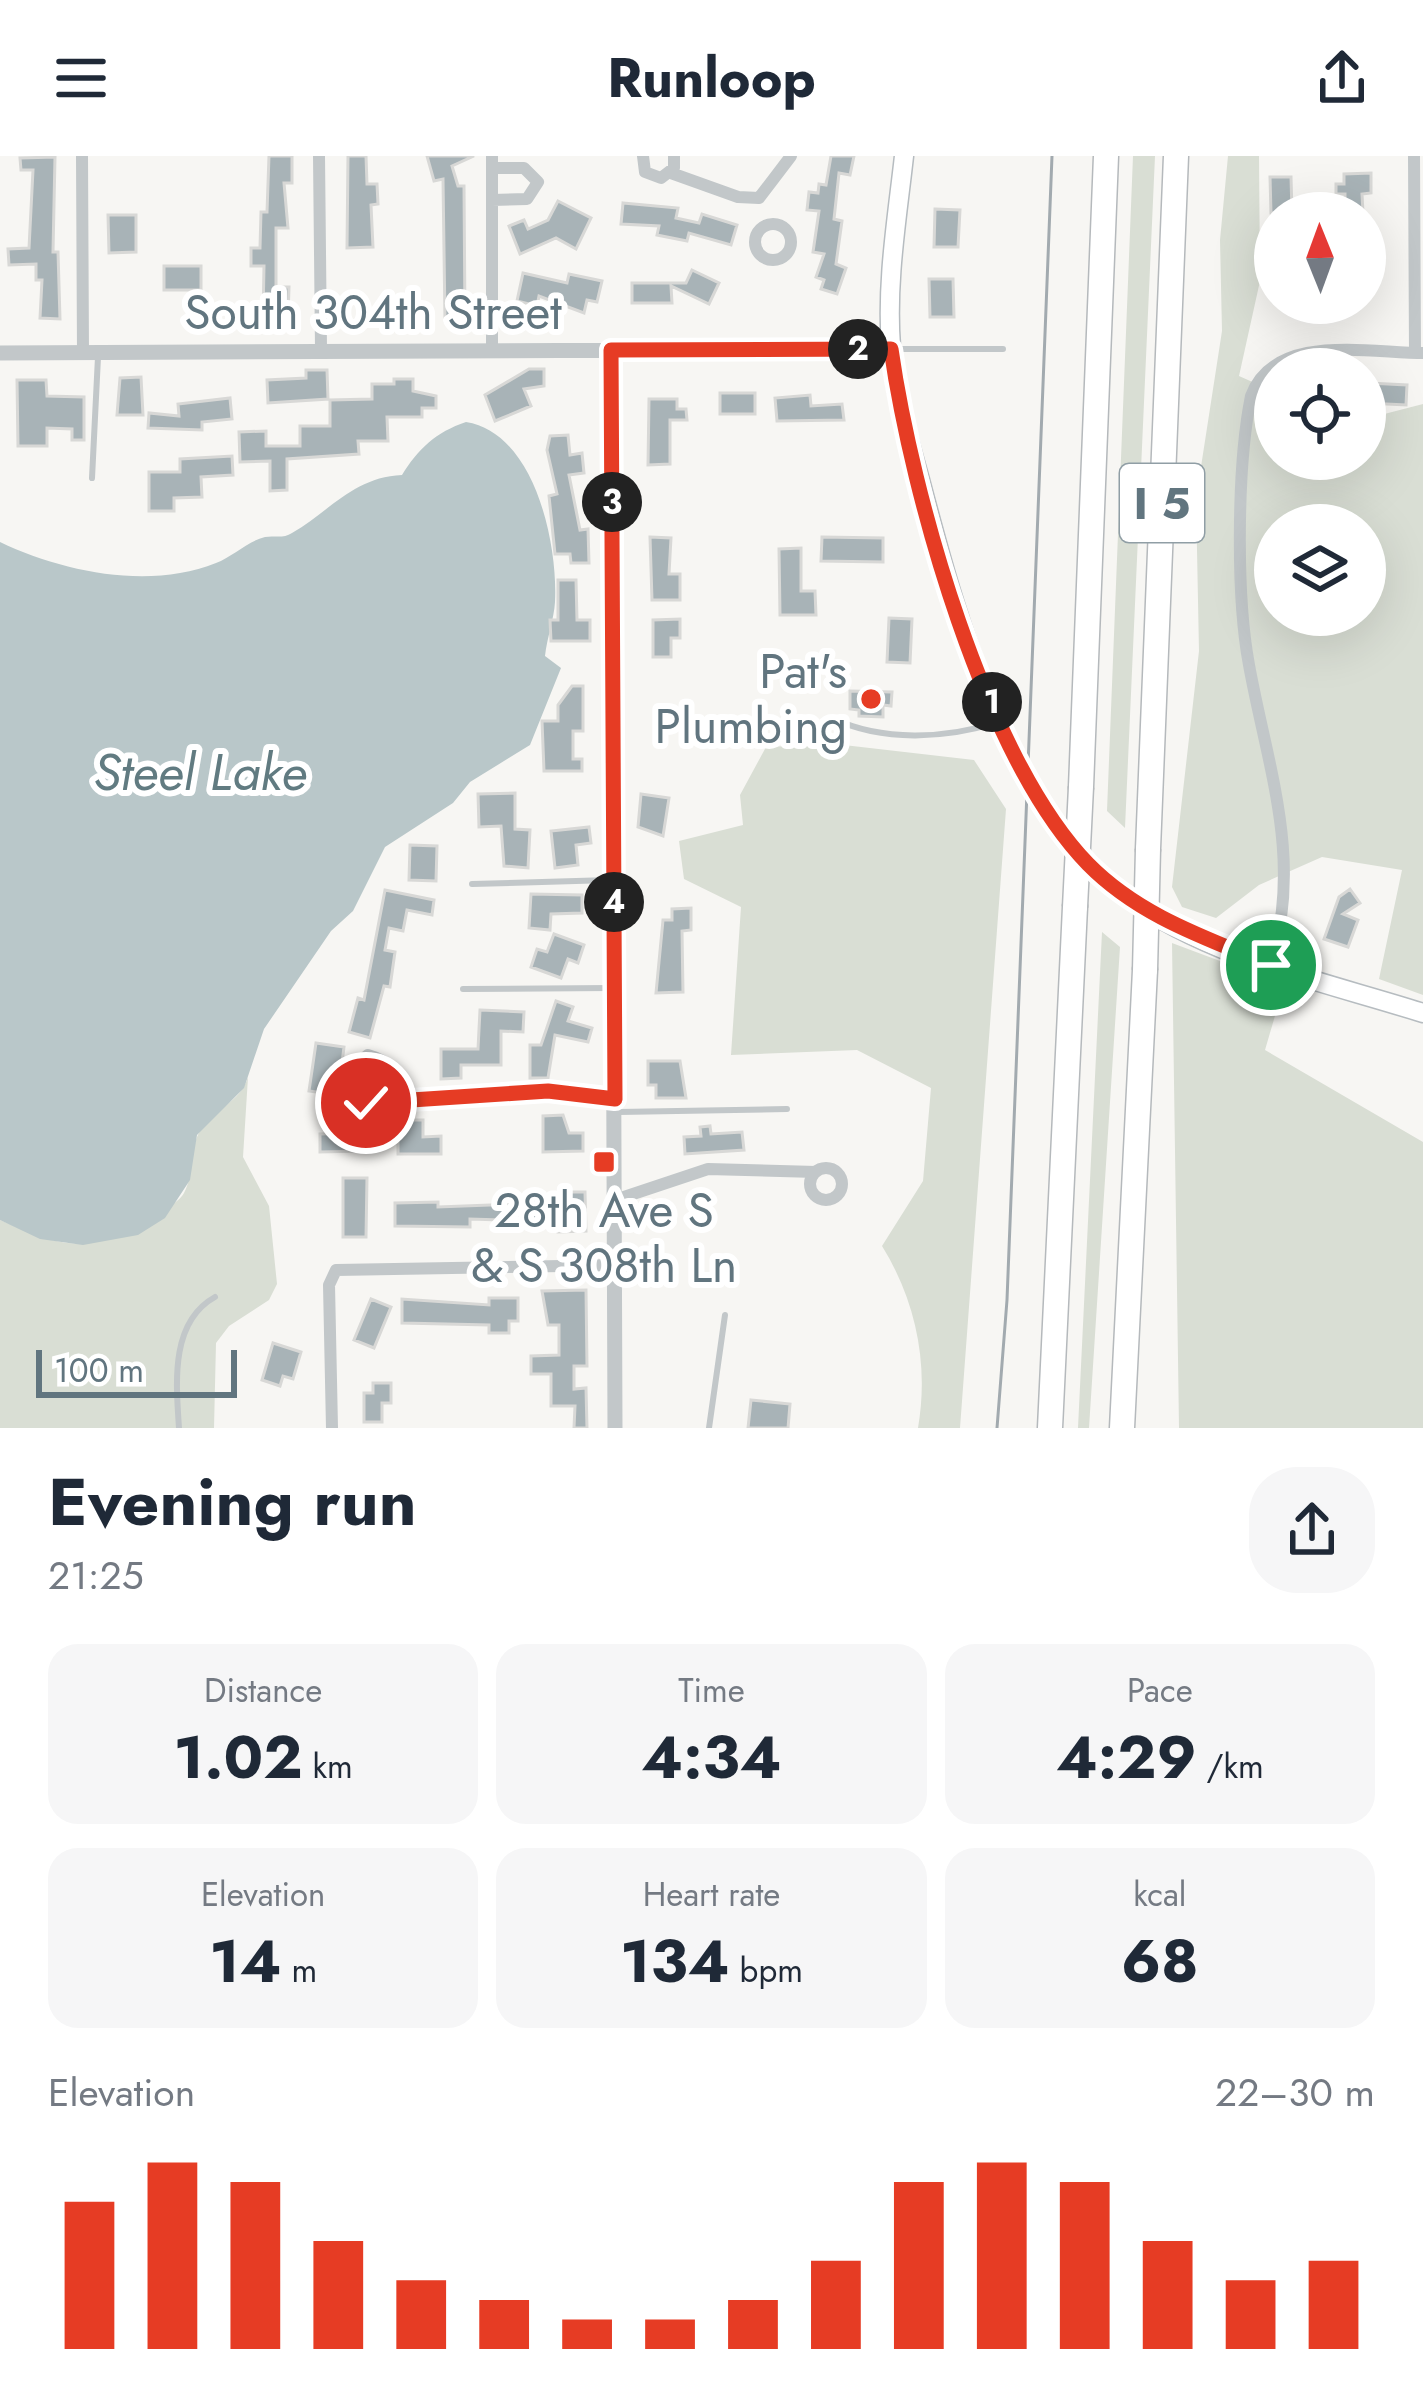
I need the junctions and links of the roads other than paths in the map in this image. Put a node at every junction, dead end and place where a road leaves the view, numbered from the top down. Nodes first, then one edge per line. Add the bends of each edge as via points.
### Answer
1 (82, 156) edge
2 (320, 156) edge
3 (643, 156) edge
4 (674, 156) edge
5 (791, 156) edge
6 (904, 156) edge
7 (1106, 156) edge
8 (1176, 156) edge
9 (1417, 159) edge
10 (492, 162) edge
11 (671, 173) junction
12 (759, 198) junction
13 (492, 200) junction
14 (768, 225) dead end
15 (321, 348) junction
16 (492, 349) junction
17 (891, 349) junction
18 (1003, 349) dead end
19 (611, 350) junction
20 (0, 353) edge
21 (91, 353) junction
22 (1419, 353) edge
23 (92, 478) dead end
24 (832, 718) dead end
25 (1000, 721) junction
26 (614, 879) junction
27 (472, 884) dead end
28 (1271, 965) junction
29 (614, 988) junction
30 (463, 989) dead end
31 (1423, 1013) edge
32 (415, 1099) junction
33 (615, 1106) junction
34 (787, 1109) dead end
35 (816, 1172) dead end
36 (616, 1200) junction
37 (615, 1265) junction
38 (215, 1297) dead end
39 (725, 1315) dead end
40 (179, 1428) edge
41 (332, 1428) edge
42 (615, 1428) edge
43 (709, 1428) edge
44 (1050, 1428) edge
45 (1122, 1428) edge

1 - 21 street
2 - 15 street
3 - 11 street via 650,176
4 - 11 street
5 - 12 street
6 - 17 main road
7 - 44 highway, I 5, bridge
8 - 45 highway, I 5, bridge
9 - 22 street
10 - 13 street
10 - 13 street via 524,168 538,182 527,199
11 - 12 street
12 - 14 street
13 - 16 street
15 - 16 street, South 304th Street
15 - 21 street, South 304th Street
16 - 19 street, South 304th Street
17 - 18 lane
17 - 19 street, South 304th Street
17 - 25 main road via 932,529
19 - 26 street
20 - 21 street, South 304th Street
21 - 23 lane
22 - 28 street via 1317,352 1275,363 1251,396 1246,642 1286,854
24 - 25 lane via 872,734 973,730
25 - 28 main road via 1035,792 1090,866 1179,928
26 - 27 lane
26 - 29 street
28 - 31 main road
29 - 30 lane
29 - 33 street
32 - 32 street via 377,1057 352,1068 352,1100
32 - 33 street via 548,1091
33 - 34 lane
33 - 36 street
35 - 36 street via 708,1169
36 - 37 street
37 - 41 street via 336,1270 328,1285
37 - 42 street
38 - 40 lane via 196,1310 182,1342
39 - 43 lane

